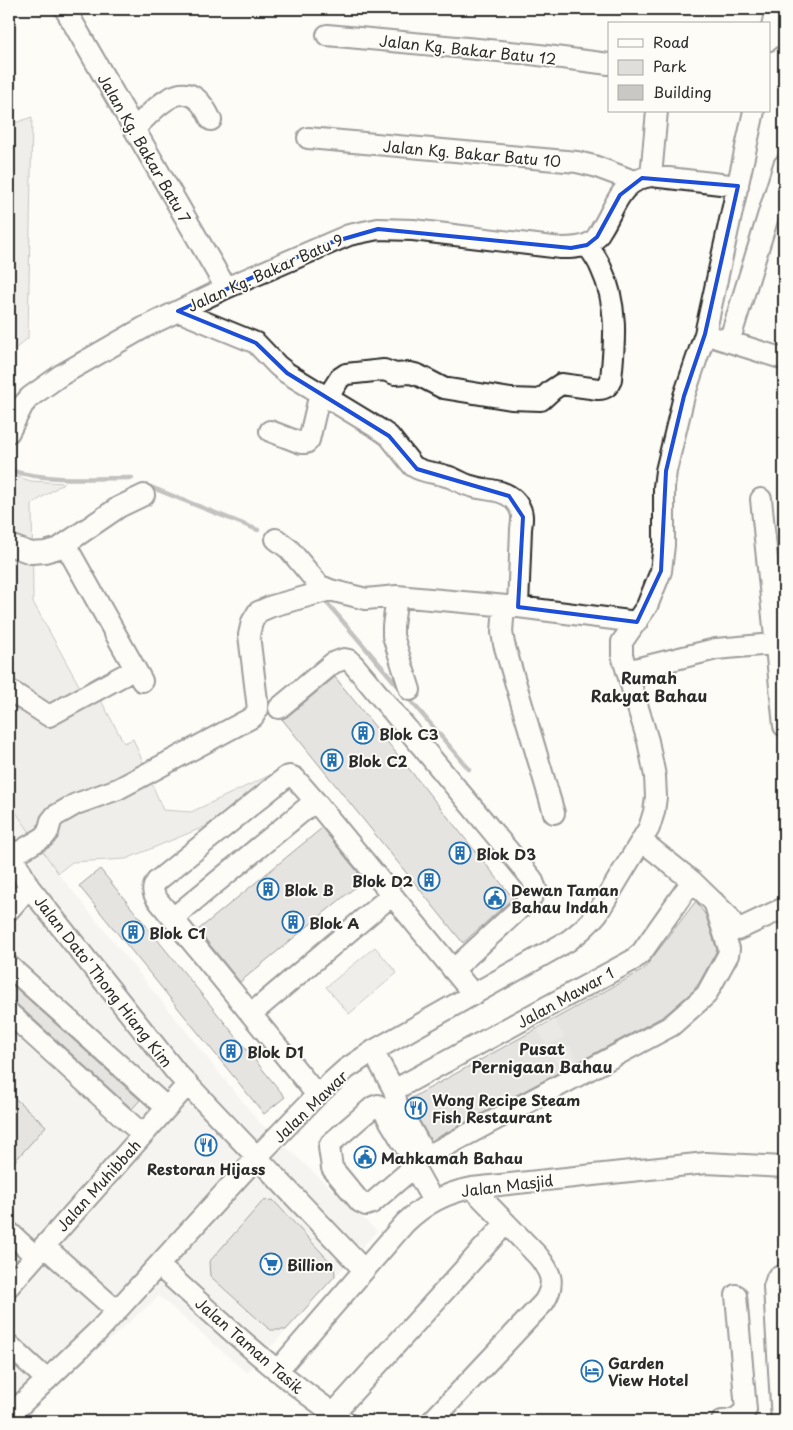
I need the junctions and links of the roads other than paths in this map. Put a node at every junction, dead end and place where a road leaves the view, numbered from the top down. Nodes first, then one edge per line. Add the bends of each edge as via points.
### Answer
1 (65, 9) edge
2 (775, 9) edge
3 (327, 35) dead end
4 (770, 35) edge
5 (608, 64) edge
6 (657, 112) edge
7 (754, 112) edge
8 (212, 120) dead end
9 (134, 129) junction
10 (308, 138) dead end
11 (784, 165) edge
12 (642, 178) junction
13 (738, 186) junction
14 (587, 245) junction
15 (226, 288) junction
16 (178, 311) junction
17 (705, 334) junction
18 (729, 342) junction
19 (784, 359) edge
20 (323, 396) junction
21 (270, 431) dead end
22 (9, 432) edge
23 (144, 496) dead end
24 (761, 499) dead end
25 (276, 538) dead end
26 (64, 544) junction
27 (9, 545) edge
28 (322, 592) junction
29 (397, 596) junction
30 (511, 606) junction
31 (637, 622) junction
32 (780, 643) edge
33 (627, 671) junction
34 (9, 690) edge
35 (410, 690) dead end
36 (279, 708) dead end
37 (784, 726) edge
38 (315, 801) junction
39 (554, 813) dead end
40 (642, 841) junction
41 (11, 852) edge
42 (692, 881) junction
43 (30, 887) junction
44 (392, 895) junction
45 (714, 902) junction
46 (784, 908) edge
47 (9, 910) edge
48 (173, 918) junction
49 (9, 966) edge
50 (453, 970) junction
51 (474, 994) junction
52 (9, 1013) edge
53 (251, 1014) junction
54 (373, 1051) junction
55 (188, 1084) junction
56 (394, 1090) junction
57 (317, 1095) junction
58 (167, 1108) junction
59 (143, 1134) junction
60 (257, 1157) junction
61 (414, 1167) junction
62 (784, 1167) edge
63 (472, 1188) junction
64 (433, 1201) junction
65 (506, 1223) junction
66 (9, 1232) edge
67 (39, 1251) junction
68 (159, 1266) junction
69 (364, 1270) junction
70 (780, 1276) edge
71 (9, 1286) edge
72 (736, 1295) dead end
73 (117, 1311) junction
74 (9, 1345) edge
75 (277, 1372) junction
76 (47, 1380) junction
77 (9, 1416) edge
78 (339, 1417) edge
79 (432, 1421) edge
80 (722, 1421) edge
81 (782, 1421) edge

1 - 9 street, Jalan Kg. Bakar Batu 7
2 - 4 street
3 - 5 street, Jalan Kg. Bakar Batu 12
6 - 12 street
7 - 13 street, Jalan Mawar
8 - 9 street via 199,99 190,95 172,95
9 - 15 street, Jalan Kg. Bakar Batu 7
10 - 12 street, Jalan Kg. Bakar Batu 10 via 577,162
11 - 18 street
12 - 13 street
12 - 14 street via 620,195 596,237
13 - 17 street, Jalan Mawar
14 - 15 street, Jalan Kg. Bakar Batu 9 via 561,248 413,230 378,229 349,235
14 - 20 street via 601,267 610,291 615,320 611,380 606,387 598,389 562,384 541,400 511,399 443,388 418,375 384,370 346,374
15 - 16 street, Jalan Kg. Bakar Batu 9
16 - 20 street via 256,343 278,366
16 - 22 street, Jalan Kg. Bakar Batu 9 via 144,327 40,389 23,405
17 - 18 street
17 - 31 street, Jalan Mawar via 684,396 666,471 661,571
18 - 19 street
20 - 21 street via 306,443
20 - 30 street via 389,436 417,469 470,486 504,492 519,505 523,517
23 - 26 street via 119,507
24 - 32 street
25 - 28 street
26 - 27 street via 45,552 31,553
26 - 34 street via 138,675 49,716
28 - 29 street via 366,599
28 - 41 street via 258,612 252,622 249,635 258,709 253,717 118,789 76,804 55,816 44,837
29 - 30 street
29 - 35 street via 393,636
30 - 31 street
30 - 39 street via 502,632 504,644
31 - 33 street, Jalan Mawar via 622,642
32 - 33 street via 716,649
32 - 37 street
33 - 40 street, Jalan Mawar via 655,776 654,812
36 - 50 street via 333,663 349,660 532,879 536,889 531,898
38 - 44 street
38 - 48 street
38 - 48 street via 295,778 286,777 164,875 153,890
40 - 42 street
40 - 51 street, Jalan Mawar via 589,924 568,941
41 - 43 street, Jalan Dato' Thong Hiang Kim
42 - 45 street
42 - 56 street, Jalan Mawar 1 via 637,956 542,1018
43 - 47 street
43 - 55 street, Jalan Dato' Thong Hiang Kim
44 - 50 street
44 - 53 street
45 - 46 street via 737,930
45 - 56 street via 729,952 706,995 671,1026 574,1073 431,1154 422,1150 397,1104
48 - 53 street
49 - 58 street
50 - 51 street
51 - 54 street, Jalan Mawar
52 - 59 street
53 - 57 street
54 - 56 street
54 - 57 street, Jalan Mawar via 346,1069
55 - 58 street, Jalan Muhibbah
55 - 60 street, Jalan Dato' Thong Hiang Kim
57 - 60 street, Jalan Mawar
58 - 59 street, Jalan Muhibbah
59 - 67 street, Jalan Muhibbah
60 - 68 street, Jalan Mawar
60 - 69 street, Jalan Dato' Thong Hiang Kim
61 - 61 street via 366,1205 332,1168 329,1147 378,1105 412,1158
61 - 64 street
62 - 63 street, Jalan Masjid via 706,1164
63 - 64 street, Jalan Masjid via 446,1194
63 - 65 street
64 - 69 street, Jalan Masjid via 405,1223
65 - 78 street
65 - 79 street via 545,1265 550,1275 549,1294
66 - 67 street
67 - 71 street, Jalan Muhibbah
67 - 73 street
68 - 73 street, Jalan Mawar
68 - 75 street, Jalan Taman Tasik
69 - 75 street, Jalan Masjid
70 - 81 street via 774,1287
72 - 80 street via 746,1410 731,1421
73 - 76 street, Jalan Mawar
74 - 76 street
75 - 78 street, Jalan Taman Tasik
76 - 77 street, Jalan Mawar

